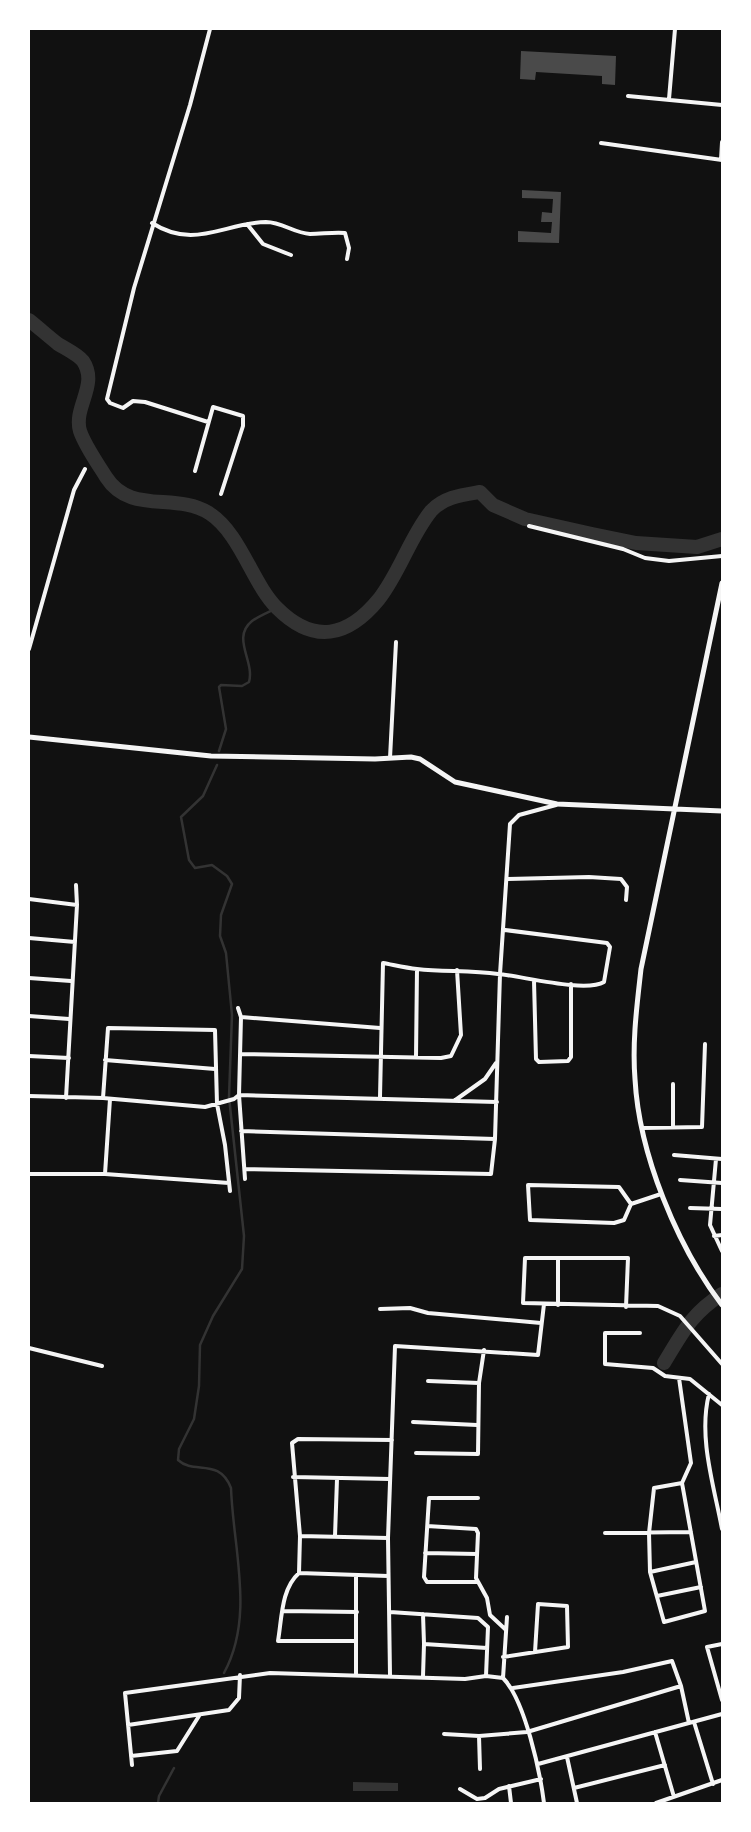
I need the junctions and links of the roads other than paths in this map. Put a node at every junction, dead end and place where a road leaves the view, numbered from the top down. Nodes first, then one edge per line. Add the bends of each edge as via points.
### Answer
1 (210, 29) edge
2 (675, 29) edge
3 (628, 96) dead end
4 (669, 99) junction
5 (722, 105) edge
6 (722, 142) edge
7 (601, 143) dead end
8 (722, 160) edge
9 (152, 223) junction
10 (247, 224) junction
11 (291, 255) dead end
12 (347, 259) dead end
13 (208, 422) junction
14 (85, 469) dead end
15 (196, 471) dead end
16 (221, 494) dead end
17 (529, 526) dead end
18 (722, 556) edge
19 (722, 583) edge
20 (396, 642) dead end
21 (29, 649) edge
22 (29, 738) edge
23 (390, 758) junction
24 (557, 804) junction
25 (674, 810) junction
26 (722, 811) edge
27 (507, 879) junction
28 (76, 886) dead end
29 (29, 899) edge
30 (626, 900) dead end
31 (77, 905) junction
32 (505, 930) junction
33 (29, 938) edge
34 (75, 942) junction
35 (417, 969) junction
36 (457, 970) junction
37 (500, 974) junction
38 (29, 978) edge
39 (71, 980) junction
40 (534, 980) junction
41 (571, 984) junction
42 (238, 1008) dead end
43 (29, 1016) edge
44 (241, 1017) junction
45 (69, 1019) junction
46 (380, 1028) junction
47 (705, 1044) dead end
48 (240, 1054) junction
49 (29, 1056) edge
50 (380, 1057) junction
51 (416, 1057) junction
52 (68, 1058) junction
53 (105, 1060) junction
54 (498, 1061) junction
55 (215, 1069) junction
56 (674, 1084) dead end
57 (239, 1095) junction
58 (29, 1096) edge
59 (380, 1097) junction
60 (66, 1098) junction
61 (103, 1098) junction
62 (110, 1099) junction
63 (452, 1102) junction
64 (497, 1102) junction
65 (219, 1104) junction
66 (673, 1126) junction
67 (643, 1128) junction
68 (242, 1131) junction
69 (495, 1139) junction
70 (674, 1155) dead end
71 (716, 1159) junction
72 (722, 1159) edge
73 (245, 1169) junction
74 (29, 1174) edge
75 (105, 1174) junction
76 (245, 1180) dead end
77 (680, 1180) dead end
78 (714, 1182) junction
79 (229, 1183) junction
80 (722, 1183) edge
81 (230, 1191) dead end
82 (661, 1194) junction
83 (631, 1204) junction
84 (690, 1208) dead end
85 (710, 1208) junction
86 (722, 1209) edge
87 (722, 1235) edge
88 (714, 1236) junction
89 (722, 1251) edge
90 (558, 1258) junction
91 (721, 1303) edge
92 (544, 1304) junction
93 (558, 1305) junction
94 (626, 1306) junction
95 (380, 1309) dead end
96 (541, 1323) junction
97 (640, 1333) dead end
98 (29, 1348) edge
99 (484, 1350) junction
100 (722, 1364) edge
101 (102, 1366) dead end
102 (679, 1378) junction
103 (428, 1381) dead end
104 (479, 1384) junction
105 (709, 1394) junction
106 (722, 1405) edge
107 (413, 1422) dead end
108 (477, 1426) junction
109 (392, 1440) junction
110 (416, 1453) dead end
111 (293, 1477) junction
112 (337, 1479) junction
113 (390, 1479) junction
114 (682, 1483) junction
115 (478, 1498) dead end
116 (427, 1526) junction
117 (722, 1529) edge
118 (691, 1532) junction
119 (605, 1533) dead end
120 (649, 1533) junction
121 (300, 1536) junction
122 (335, 1536) junction
123 (388, 1538) junction
124 (425, 1553) junction
125 (477, 1554) junction
126 (696, 1562) junction
127 (650, 1572) junction
128 (299, 1573) junction
129 (356, 1575) junction
130 (388, 1576) junction
131 (478, 1582) junction
132 (701, 1587) junction
133 (657, 1596) junction
134 (283, 1611) junction
135 (357, 1612) junction
136 (390, 1612) junction
137 (423, 1614) junction
138 (507, 1617) dead end
139 (505, 1629) junction
140 (356, 1641) junction
141 (424, 1644) junction
142 (722, 1644) edge
143 (487, 1648) junction
144 (535, 1652) junction
145 (503, 1656) junction
146 (240, 1675) junction
147 (356, 1675) junction
148 (390, 1675) junction
149 (423, 1676) junction
150 (486, 1676) junction
151 (503, 1678) junction
152 (680, 1686) junction
153 (513, 1688) junction
154 (722, 1700) edge
155 (722, 1714) edge
156 (199, 1716) junction
157 (694, 1722) junction
158 (689, 1723) junction
159 (128, 1725) junction
160 (528, 1732) junction
161 (655, 1732) junction
162 (444, 1734) dead end
163 (479, 1736) junction
164 (131, 1756) junction
165 (568, 1757) junction
166 (538, 1764) junction
167 (132, 1765) dead end
168 (665, 1765) junction
169 (480, 1769) dead end
170 (541, 1779) junction
171 (722, 1780) edge
172 (713, 1784) junction
173 (509, 1786) junction
174 (574, 1788) junction
175 (460, 1789) dead end
176 (674, 1797) junction
177 (511, 1803) edge
178 (544, 1803) edge
179 (577, 1803) edge
180 (656, 1803) edge

1 - 9 street via 190,105
2 - 4 street
3 - 4 street
4 - 5 street
6 - 8 street
7 - 8 street
9 - 10 street via 165,232 203,236
9 - 13 street via 107,399 123,408 132,401 151,403
10 - 11 street via 263,244
10 - 12 street via 269,222 310,234 345,233 349,248
13 - 15 street
13 - 16 street via 214,407 240,414 244,420
14 - 21 street via 74,490
17 - 18 street via 623,549 646,558 669,561
19 - 25 street
20 - 23 street
22 - 23 street via 211,756
23 - 24 street via 420,758 455,782
24 - 25 street
24 - 27 street via 519,815 510,824
25 - 26 street
25 - 67 street via 641,969 635,1022 635,1080
27 - 30 street via 589,877 621,880 627,887
27 - 32 street
28 - 31 street
29 - 31 street
31 - 34 street
32 - 37 street
32 - 41 street via 607,943 610,948 604,982 597,986
33 - 34 street
34 - 39 street
35 - 36 street
35 - 46 street via 383,963
35 - 51 street
36 - 37 street
36 - 51 street via 461,1035 451,1056
37 - 40 street
37 - 54 street
38 - 39 street
39 - 45 street
40 - 41 street
40 - 41 street via 536,1059 539,1062 568,1061 571,1057
42 - 44 street
43 - 45 street
44 - 46 street
44 - 48 street
45 - 52 street
46 - 50 street
47 - 66 street via 702,1127
48 - 50 street
48 - 57 street
49 - 52 street
50 - 51 street
50 - 59 street
52 - 60 street
53 - 55 street
53 - 55 street via 108,1028 215,1030
53 - 61 street
54 - 63 street via 486,1079
54 - 64 street
55 - 65 street
56 - 66 street
57 - 59 street
57 - 65 street
57 - 68 street
58 - 60 street
59 - 63 street
60 - 61 street
61 - 62 street
62 - 65 street via 205,1107
62 - 75 street
63 - 64 street
64 - 69 street
65 - 79 street
66 - 67 street
67 - 82 street
68 - 69 street
68 - 73 street
69 - 73 street via 491,1174
70 - 71 street
71 - 72 street
71 - 78 street
73 - 76 street
74 - 75 street
75 - 79 street
77 - 78 street
78 - 80 street
78 - 85 street
79 - 81 street
82 - 83 street
82 - 91 street via 692,1260
83 - 83 street via 624,1220 614,1223 530,1220 528,1185 619,1187
84 - 85 street
85 - 86 street
85 - 88 street
87 - 88 street
88 - 89 street
90 - 92 street via 525,1258 523,1303
90 - 93 street
90 - 94 street via 628,1258
92 - 93 street
92 - 96 street
93 - 94 street
94 - 100 street via 658,1306 680,1316
95 - 96 street via 410,1308 428,1313
96 - 99 street via 538,1355
97 - 102 street via 605,1332 605,1364 653,1368 665,1376
98 - 101 street
99 - 104 street
99 - 109 street via 395,1346
102 - 105 street via 690,1379
102 - 114 street via 691,1464
103 - 104 street
104 - 108 street
105 - 106 street
105 - 117 street via 704,1414
107 - 108 street
108 - 110 street via 478,1454
109 - 111 street via 298,1439 292,1443
109 - 113 street
111 - 112 street
111 - 121 street
112 - 113 street
112 - 122 street
113 - 123 street
114 - 118 street
114 - 120 street via 654,1488
115 - 116 street via 429,1498
116 - 124 street
116 - 125 street via 474,1528 478,1533
118 - 120 street
118 - 126 street
119 - 120 street
120 - 127 street
121 - 122 street
121 - 128 street
122 - 123 street
123 - 130 street
124 - 125 street
124 - 131 street via 424,1578 427,1582
125 - 131 street
126 - 127 street
126 - 132 street
127 - 133 street
128 - 129 street
128 - 134 street via 287,1589
129 - 130 street
129 - 135 street
130 - 136 street
131 - 139 street via 487,1598 490,1615
132 - 133 street
132 - 133 street via 706,1611 664,1622
134 - 135 street
134 - 140 street via 278,1641
135 - 140 street
136 - 137 street
136 - 148 street
137 - 141 street
137 - 143 street via 478,1618 488,1627
138 - 139 street
139 - 145 street
140 - 147 street
141 - 143 street
141 - 149 street
142 - 154 street via 707,1647
143 - 150 street
144 - 144 street via 538,1604 567,1606 568,1647
144 - 145 street
145 - 151 street
146 - 147 street
146 - 156 street via 239,1698 229,1710
146 - 159 street via 225,1680 125,1693
147 - 148 street
148 - 149 street
149 - 150 street via 465,1679
150 - 151 street
151 - 153 street
152 - 153 street via 672,1661 623,1672
152 - 158 street
152 - 160 street
153 - 160 street
155 - 157 street
156 - 159 street
156 - 164 street via 177,1751
157 - 158 street
157 - 172 street
158 - 161 street
159 - 164 street
160 - 163 street
160 - 166 street
161 - 165 street
161 - 168 street
162 - 163 street
163 - 169 street
164 - 167 street
165 - 166 street
165 - 174 street
166 - 170 street
168 - 174 street
168 - 176 street
170 - 173 street
170 - 178 street
171 - 172 street
172 - 176 street
173 - 175 street via 477,1799
173 - 177 street
174 - 179 street
176 - 180 street

